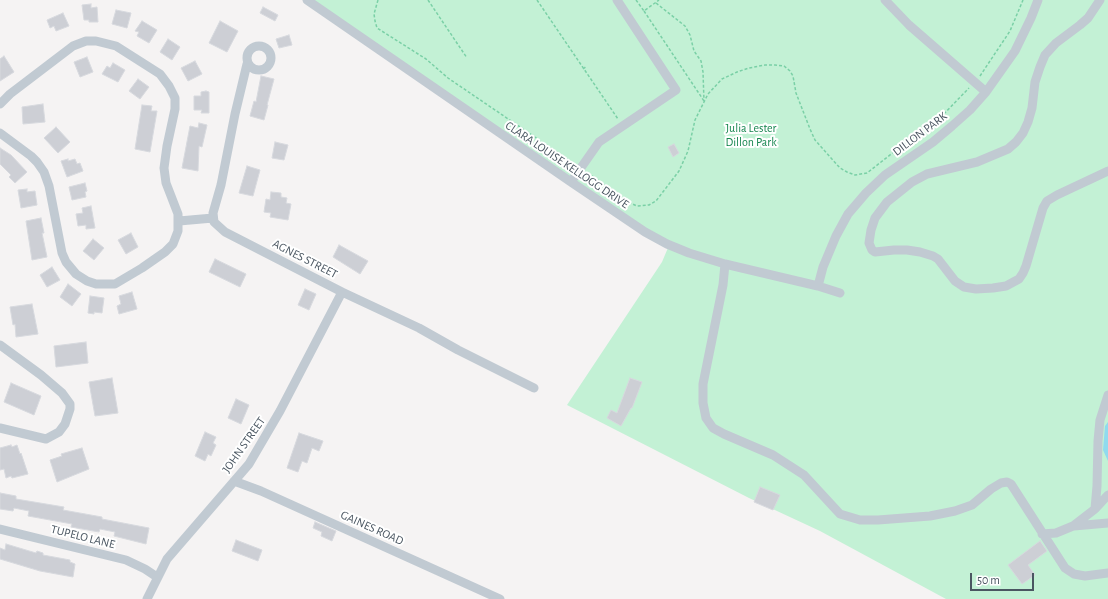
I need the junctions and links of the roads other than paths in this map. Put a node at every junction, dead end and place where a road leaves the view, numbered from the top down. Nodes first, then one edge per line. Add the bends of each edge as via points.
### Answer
1 (307, 0) edge
2 (616, 0) edge
3 (885, 0) edge
4 (1038, 0) edge
5 (1100, 0) edge
6 (247, 64) dead end
7 (986, 92) junction
8 (0, 104) edge
9 (0, 133) edge
10 (1108, 171) edge
11 (570, 182) junction
12 (213, 218) junction
13 (179, 221) junction
14 (725, 264) junction
15 (818, 286) junction
16 (342, 292) junction
17 (840, 292) dead end
18 (0, 345) edge
19 (534, 388) dead end
20 (1108, 395) edge
21 (0, 428) edge
22 (234, 481) junction
23 (1108, 495) edge
24 (1095, 509) junction
25 (1108, 523) edge
26 (1072, 526) junction
27 (0, 529) edge
28 (1042, 534) junction
29 (1108, 573) edge
30 (157, 577) junction
31 (147, 599) edge
32 (500, 599) edge

1 - 11 street, CLARA LOUISE KELLOGG DRIVE
2 - 11 street via 676,90 599,142
3 - 7 street via 909,25
4 - 7 street, DILLON PARK via 1015,51
5 - 10 street via 1080,26 1056,43 1045,55 1035,82 1028,122 1016,142 1008,149 977,162 927,174 912,182 888,202 876,218 871,230 872,250 907,250 932,256 938,259 955,281 964,288 1006,286 1019,279 1023,273 1047,201
6 - 12 street
7 - 15 street, DILLON PARK via 970,110 933,142 885,175 866,193 848,214 836,236
8 - 13 street via 73,46 86,41 116,46 160,74 174,98 175,109 164,168 166,183
9 - 13 street via 31,156 44,172 62,253 76,274 87,281 96,284 115,284 142,268 173,244
11 - 14 street, CLARA LOUISE KELLOGG DRIVE via 667,244
12 - 13 street
12 - 16 street, AGNES STREET via 225,232
14 - 15 street, CLARA LOUISE KELLOGG DRIVE
14 - 28 street via 703,384 706,418 713,428 773,455 804,475 840,514 860,520 930,516 972,505 991,489 1007,482 1011,484
15 - 17 street, CLARA LOUISE KELLOGG DRIVE
16 - 19 street, AGNES STREET via 438,337 458,350
16 - 22 street, JOHN STREET via 280,411 256,452
18 - 21 street via 41,375 62,393 70,404 65,424 59,432 46,439
20 - 24 street via 1100,420
22 - 30 street, JOHN STREET via 180,542
22 - 32 street, GAINES ROAD
23 - 24 street
24 - 26 street
25 - 26 street
26 - 28 street via 1056,533
27 - 30 street, TUPELO LANE via 126,560
28 - 29 street via 1065,568 1074,574 1085,576
30 - 31 street, JOHN STREET

